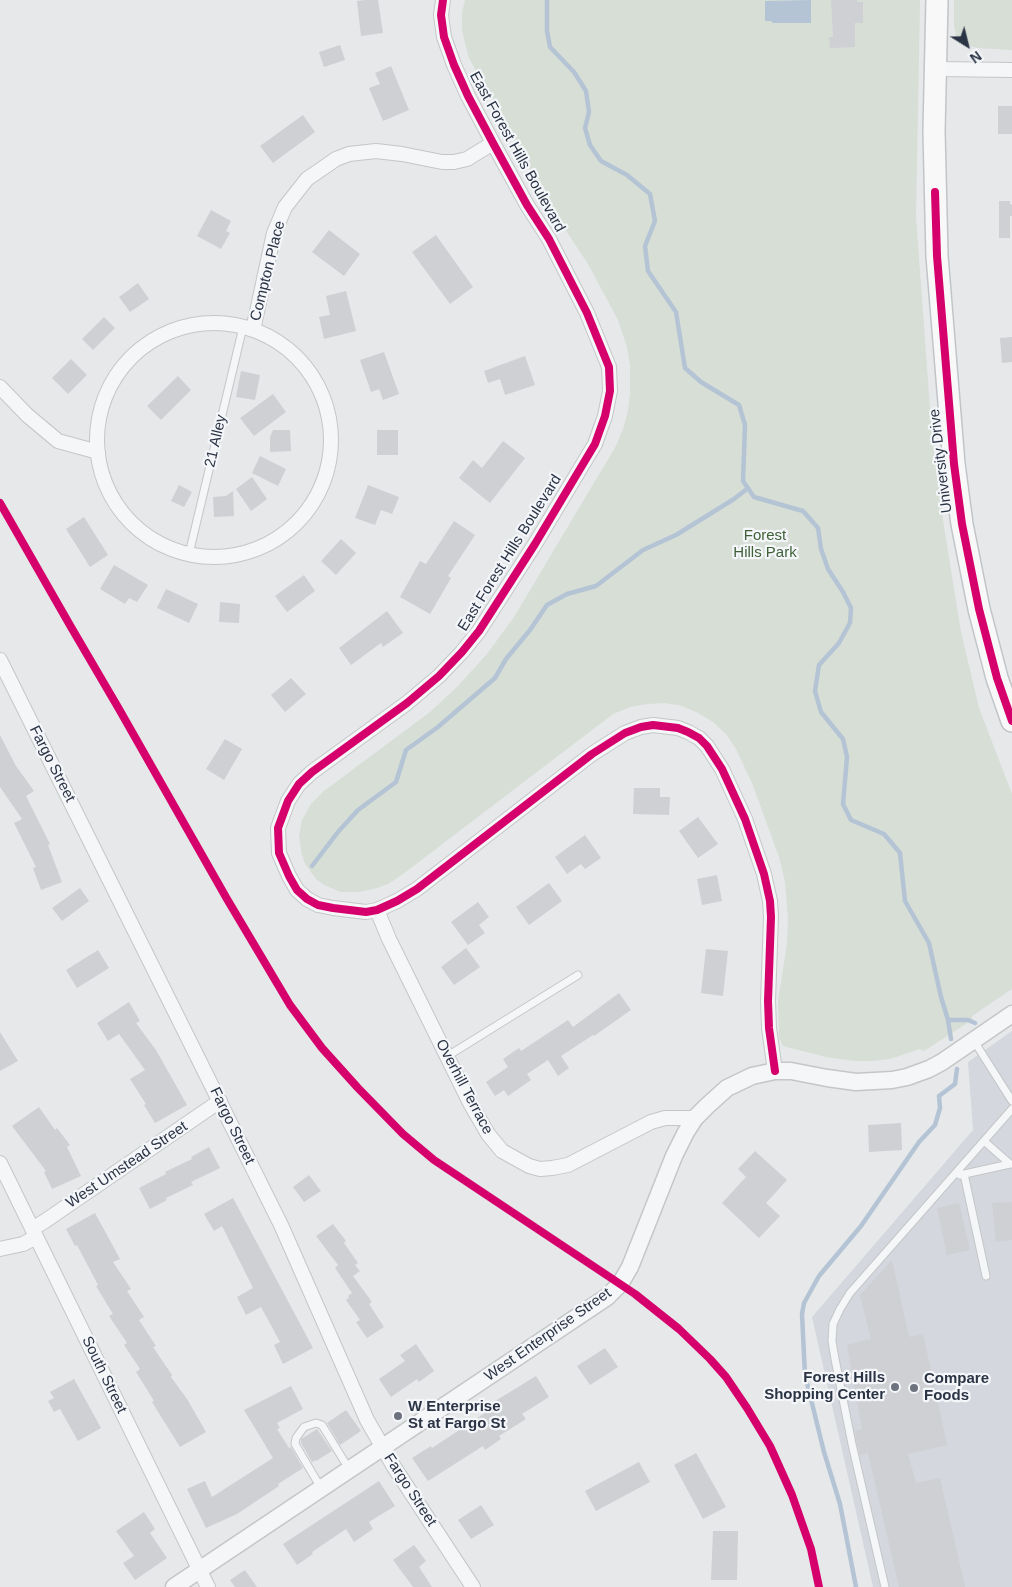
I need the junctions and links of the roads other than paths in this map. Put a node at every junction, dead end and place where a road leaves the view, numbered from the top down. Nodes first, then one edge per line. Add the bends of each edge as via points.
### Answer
1 (443, 0) edge
2 (938, 0) edge
3 (937, 69) junction
4 (1012, 70) edge
5 (493, 143) junction
6 (248, 329) junction
7 (0, 387) edge
8 (98, 452) junction
9 (189, 554) junction
10 (0, 660) edge
11 (1012, 721) edge
12 (377, 910) junction
13 (578, 975) dead end
14 (1012, 1014) edge
15 (973, 1041) junction
16 (446, 1057) junction
17 (774, 1070) junction
18 (220, 1101) junction
19 (1012, 1101) edge
20 (1012, 1109) edge
21 (695, 1118) junction
22 (984, 1141) junction
23 (0, 1163) edge
24 (1011, 1164) edge
25 (964, 1174) junction
26 (952, 1177) junction
27 (34, 1233) junction
28 (0, 1249) edge
29 (986, 1276) dead end
30 (382, 1448) junction
31 (350, 1470) junction
32 (321, 1488) junction
33 (200, 1570) junction
34 (174, 1587) edge
35 (208, 1587) edge
36 (473, 1587) edge
37 (885, 1587) edge

1 - 5 street, East Forest Hills Boulevard via 441,14 446,44
2 - 3 main road, University Drive
3 - 4 street
3 - 11 main road, University Drive via 934,131 937,256 954,464 979,609
5 - 6 street, Compton Place via 467,159 454,162 376,151 349,154 307,179 285,207 274,233
5 - 12 street, East Forest Hills Boulevard via 550,239 587,313 609,367 610,391 595,444 479,631 439,676 312,772 299,784 288,802 278,828 278,847 288,876 297,890 318,906 366,912
6 - 8 street via 217,324 191,326 166,334 143,348 124,366 104,400 99,420
6 - 9 lane, 21 Alley
6 - 9 street via 284,347 297,358 318,386 327,411 331,437 326,472 306,511 274,540 242,554 207,557
7 - 8 street via 58,441
8 - 9 street via 109,491 132,524 159,543
10 - 18 street, Fargo Street
12 - 16 street, Overhill Terrace
12 - 17 street, East Forest Hills Boulevard via 424,884 592,754 625,733 653,725 688,732 707,746 722,769 745,819 764,874 771,917 768,1000
13 - 16 lane
14 - 15 street
15 - 17 street via 929,1069 892,1080 856,1082
15 - 19 lane
16 - 21 street, Overhill Terrace via 488,1134 502,1151 529,1166 568,1165 651,1122 665,1118
17 - 21 street via 733,1085
18 - 27 street, West Umstead Street via 61,1210
18 - 30 street, Fargo Street via 281,1225
20 - 22 lane
21 - 30 street, West Enterprise Street via 674,1156 630,1267 614,1290
22 - 24 lane
22 - 26 lane
23 - 27 street, South Street
24 - 25 lane
25 - 26 lane
25 - 29 lane
26 - 37 lane via 850,1293 833,1324 835,1359
27 - 28 street, West Umstead Street via 22,1244
27 - 33 street, South Street
30 - 31 street, West Enterprise Street
30 - 36 street, Fargo Street
31 - 32 street, West Enterprise Street
31 - 32 lane via 322,1425 316,1423 304,1427 295,1444
32 - 33 street, West Enterprise Street
33 - 34 street, West Enterprise Street
33 - 35 street, South Street

